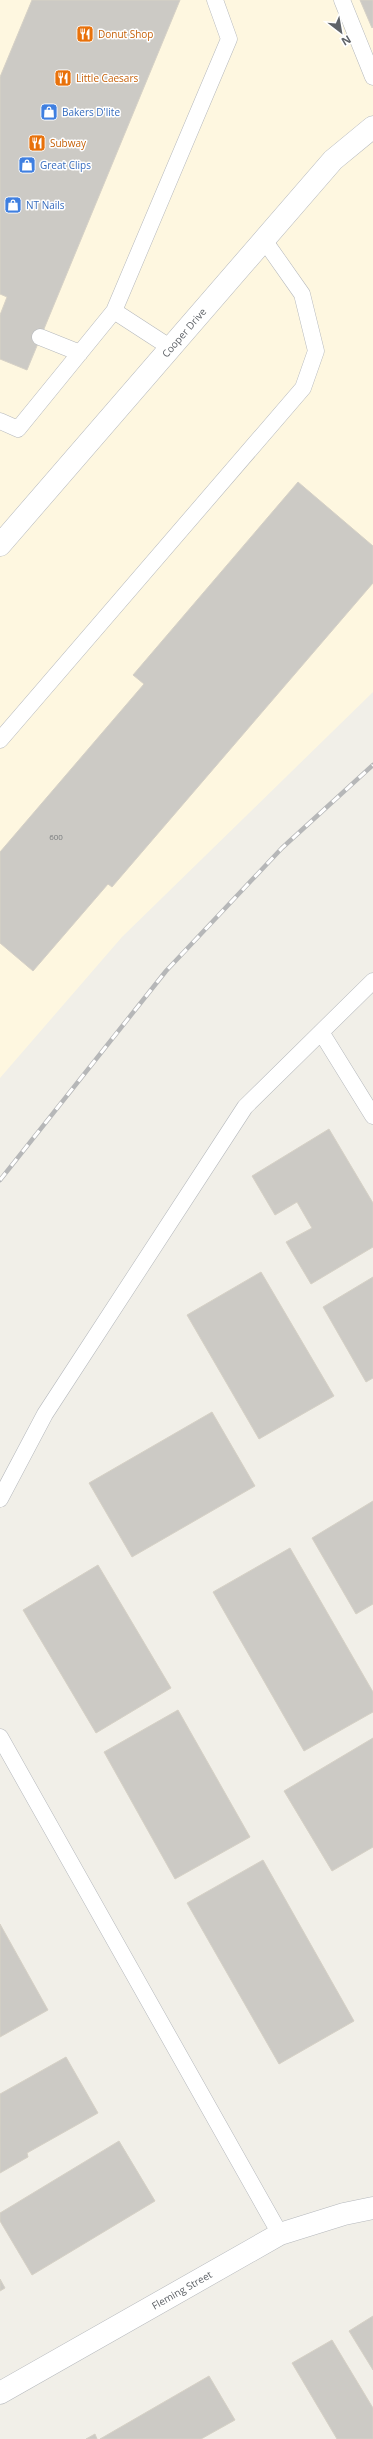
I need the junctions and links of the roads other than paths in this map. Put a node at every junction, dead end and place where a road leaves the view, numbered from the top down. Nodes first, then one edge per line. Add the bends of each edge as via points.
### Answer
1 (215, 0) edge
2 (342, 0) edge
3 (373, 77) edge
4 (373, 126) edge
5 (264, 240) junction
6 (114, 312) junction
7 (40, 337) dead end
8 (170, 348) junction
9 (80, 353) junction
10 (0, 421) edge
11 (0, 545) edge
12 (0, 740) edge
13 (373, 981) edge
14 (321, 1032) junction
15 (373, 1116) edge
16 (0, 1499) edge
17 (0, 1737) edge
18 (373, 2208) edge
19 (280, 2234) junction
20 (0, 2393) edge

1 - 6 lane via 229,39
2 - 3 lane
4 - 5 street, Cooper Drive via 333,160
5 - 8 street, Cooper Drive
5 - 12 lane via 302,294 316,352 303,388
6 - 8 lane
6 - 9 lane
7 - 9 lane
8 - 11 street, Cooper Drive
9 - 10 lane via 18,429
13 - 14 lane
14 - 15 lane
14 - 16 lane via 245,1107 45,1414
17 - 19 lane
18 - 19 street, Fleming Street via 344,2214
19 - 20 street, Fleming Street

